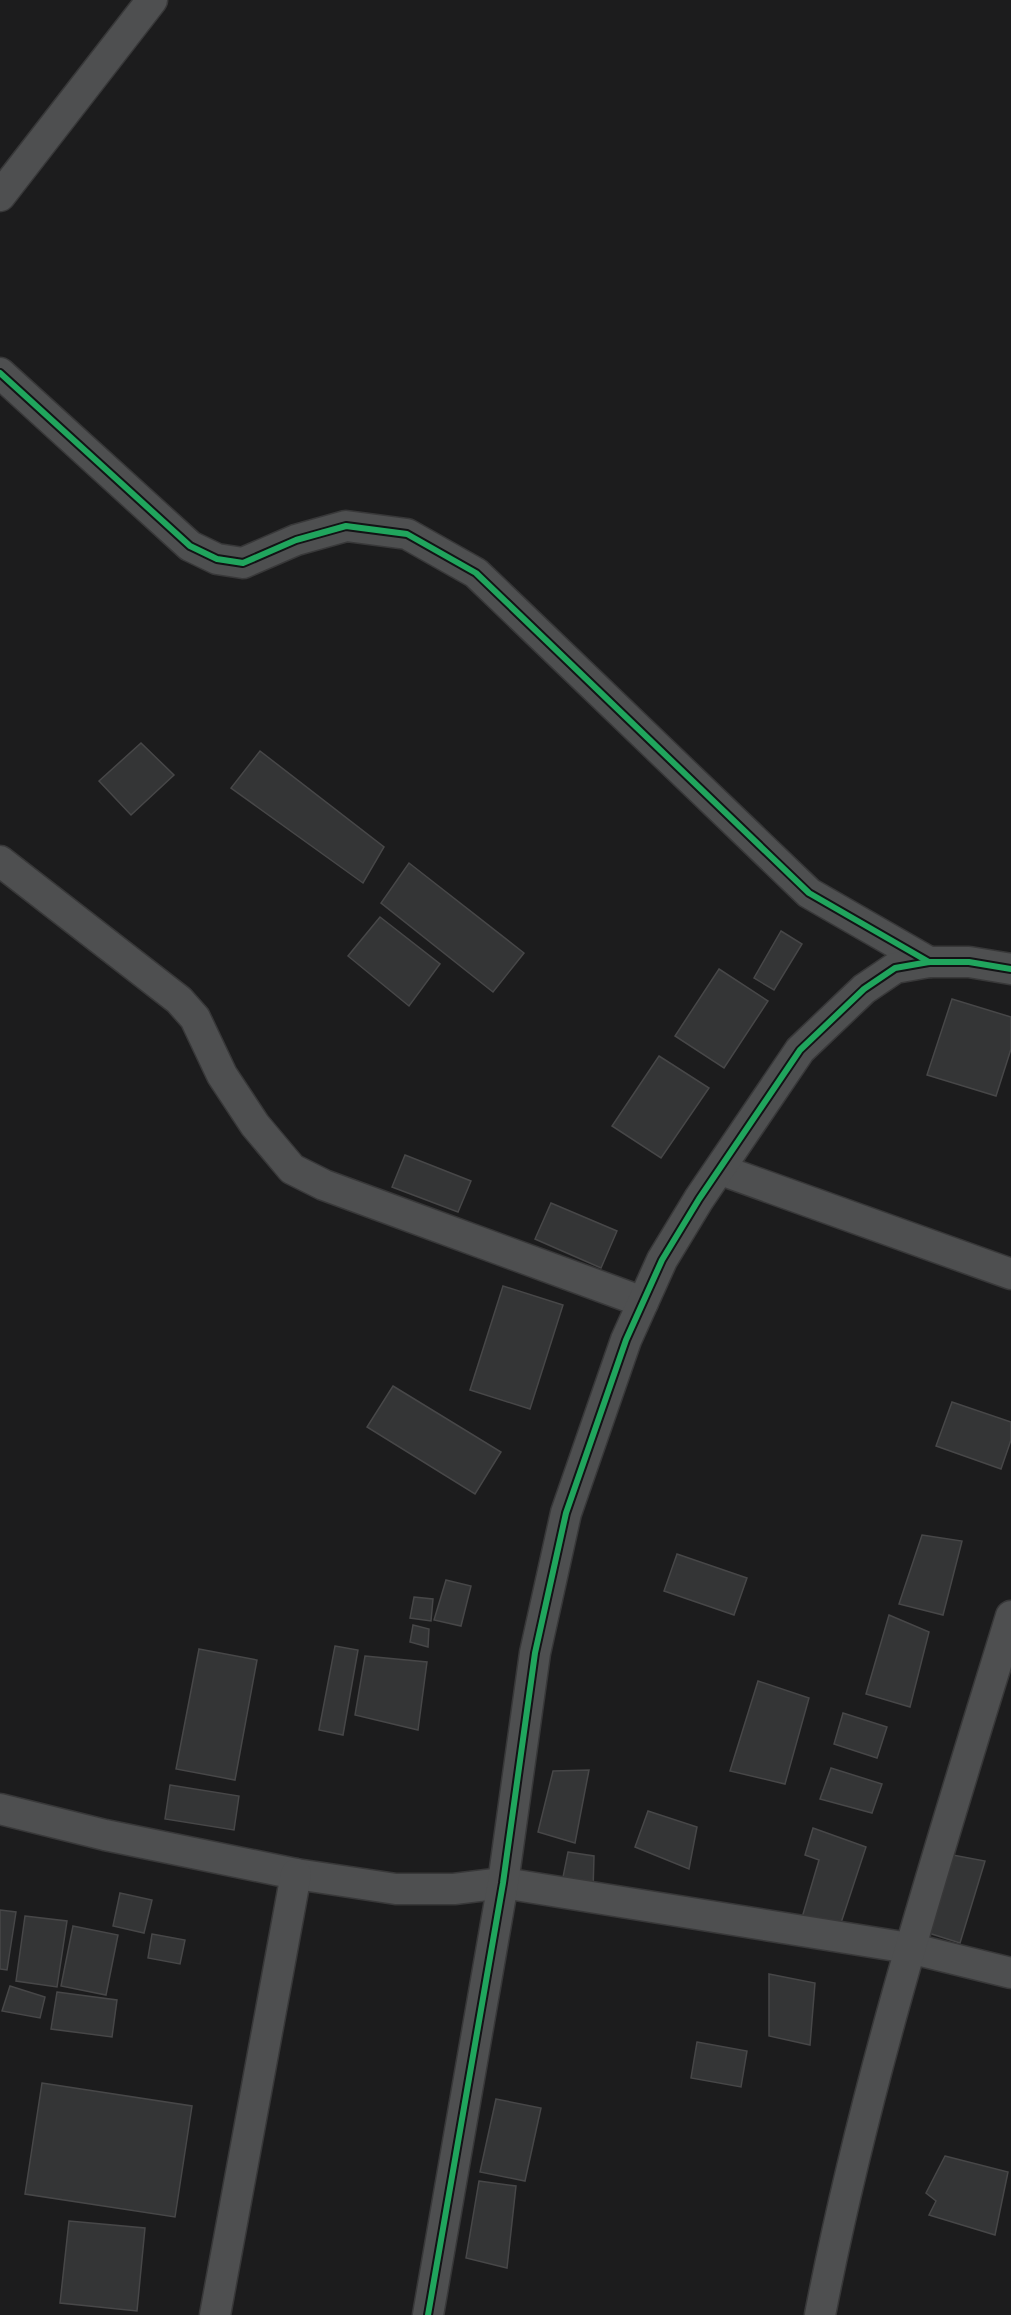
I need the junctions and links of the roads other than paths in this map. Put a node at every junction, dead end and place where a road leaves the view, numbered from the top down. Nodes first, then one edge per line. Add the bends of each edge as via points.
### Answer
1 (152, 0) edge
2 (0, 196) edge
3 (0, 374) edge
4 (0, 861) edge
5 (929, 962) junction
6 (1011, 969) edge
7 (721, 1170) junction
8 (1011, 1274) edge
9 (643, 1302) junction
10 (1011, 1616) edge
11 (0, 1809) edge
12 (296, 1874) junction
13 (503, 1883) junction
14 (909, 1948) junction
15 (1011, 1973) edge
16 (215, 2315) edge
17 (428, 2315) edge
18 (820, 2315) edge

1 - 2 street
3 - 5 street via 190,546 217,559 243,563 296,540 346,526 407,534 476,573 809,893
4 - 9 street via 179,1000 195,1018 222,1076 255,1125 292,1169 324,1185
5 - 6 street via 969,962
5 - 7 street via 895,968 864,988 800,1050
7 - 8 street
7 - 9 street via 662,1260
9 - 13 street via 566,1513 535,1653
10 - 14 street
11 - 12 street
12 - 13 street via 396,1888 454,1889
12 - 16 street
13 - 14 street
13 - 17 street
14 - 15 street
14 - 18 street via 839,2217

